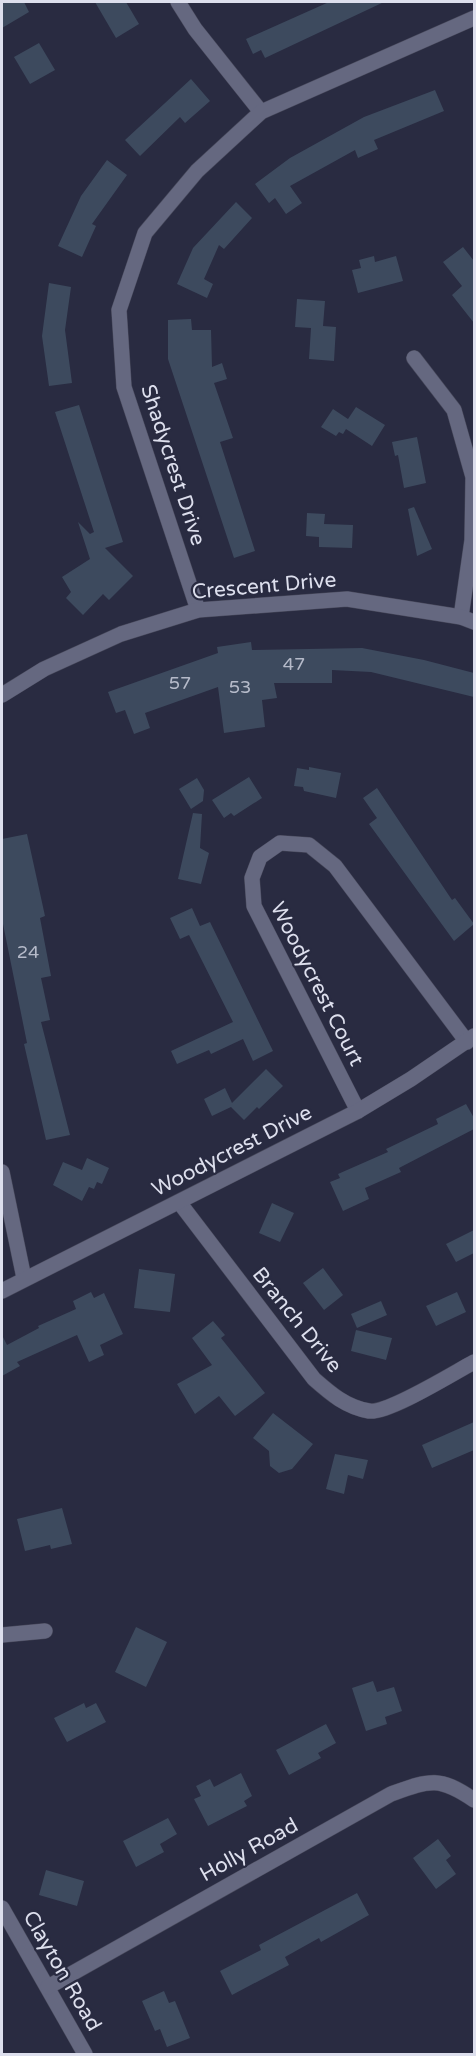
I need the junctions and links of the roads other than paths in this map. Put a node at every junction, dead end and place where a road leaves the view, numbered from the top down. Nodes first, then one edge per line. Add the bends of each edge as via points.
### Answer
1 (178, 2) edge
2 (474, 18) edge
3 (261, 112) junction
4 (414, 358) dead end
5 (198, 610) junction
6 (468, 620) edge
7 (2, 695) edge
8 (471, 1039) edge
9 (358, 1111) junction
10 (2, 1172) edge
11 (179, 1202) junction
12 (24, 1278) junction
13 (2, 1291) edge
14 (474, 1362) edge
15 (45, 1630) dead end
16 (2, 1635) edge
17 (474, 1800) edge
18 (2, 1908) edge
19 (48, 1987) junction
20 (85, 2055) edge

1 - 3 street
2 - 3 street, Shadycrest Drive
3 - 5 street, Shadycrest Drive via 197,171 145,233 119,310 124,387
4 - 6 street via 454,410 473,477
5 - 6 street, Crescent Drive via 347,599
5 - 7 street, Crescent Drive via 121,634 44,669
8 - 9 street, Woodycrest Drive
8 - 9 street, Woodycrest Court via 334,866 309,845 280,843 260,857 252,878 254,906
9 - 11 street, Woodycrest Drive
10 - 12 street
11 - 12 street, Woodycrest Drive
11 - 14 street, Branch Drive via 314,1379 339,1401 372,1412 400,1402
12 - 13 street, Woodycrest Drive
15 - 16 street
17 - 19 street, Holly Road via 447,1783 422,1783 391,1794
18 - 19 street, Clayton Road
19 - 20 street, Clayton Road

